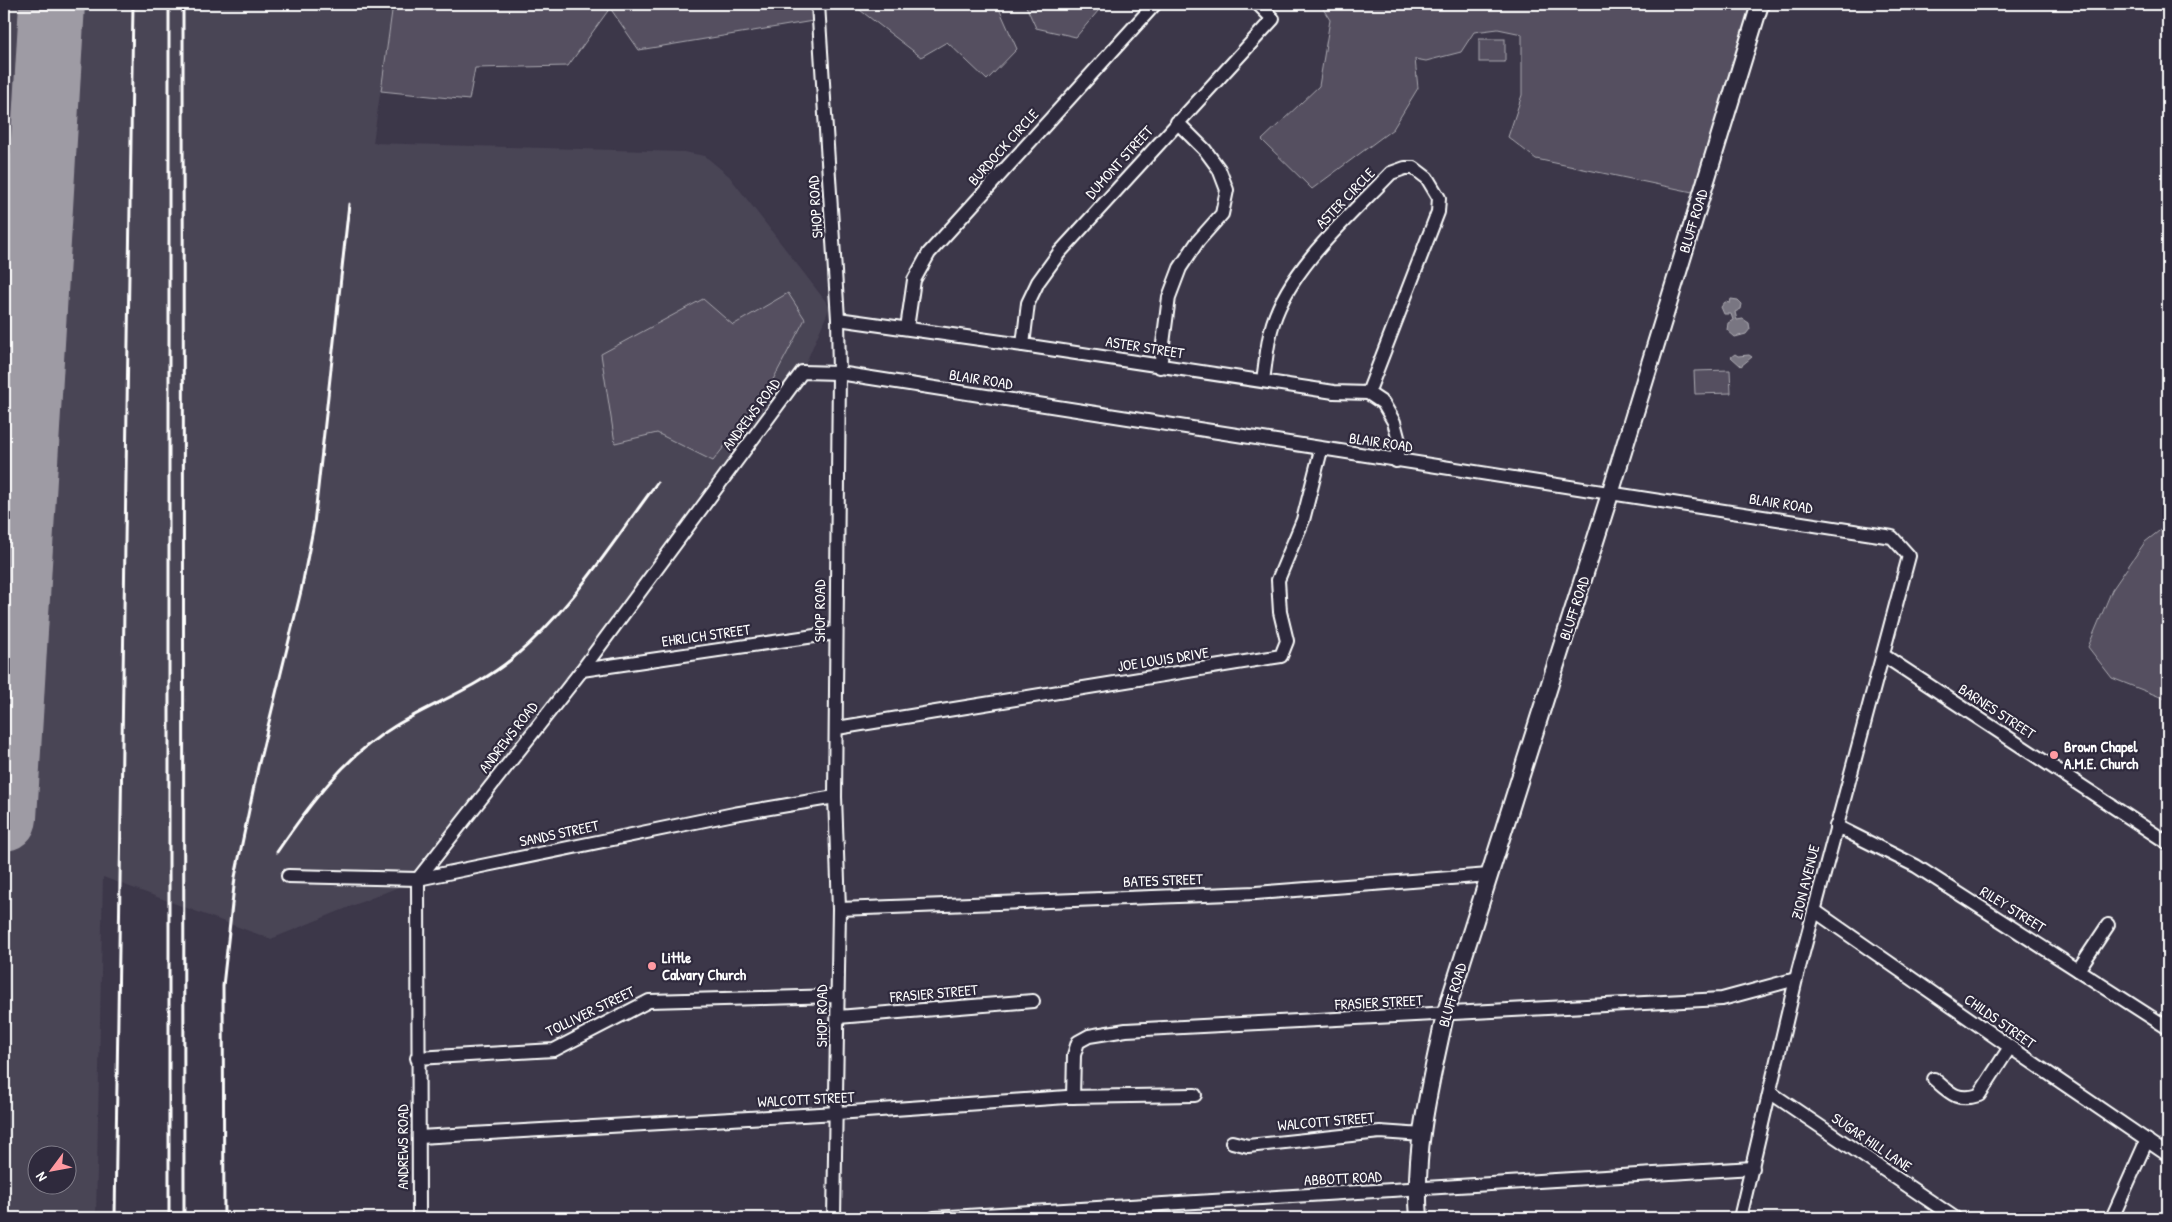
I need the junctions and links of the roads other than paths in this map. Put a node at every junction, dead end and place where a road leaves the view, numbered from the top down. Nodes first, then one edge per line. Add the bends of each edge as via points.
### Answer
1 (818, 4) edge
2 (1155, 4) edge
3 (1258, 4) edge
4 (1760, 4) edge
5 (1177, 122) junction
6 (838, 319) junction
7 (907, 328) junction
8 (1023, 345) junction
9 (1160, 367) junction
10 (839, 373) junction
11 (1263, 380) junction
12 (1368, 393) junction
13 (1321, 450) junction
14 (1396, 461) junction
15 (1610, 494) junction
16 (1910, 556) joint
17 (835, 633) junction
18 (1883, 654) junction
19 (582, 670) junction
20 (837, 728) junction
21 (835, 797) junction
22 (1836, 826) junction
23 (2168, 843) edge
24 (1489, 875) junction
25 (288, 876) dead end
26 (418, 878) junction
27 (839, 908) junction
28 (1815, 911) junction
29 (2108, 925) dead end
30 (2078, 970) junction
31 (1796, 979) junction
32 (837, 996) junction
33 (1033, 1001) dead end
34 (1445, 1015) junction
35 (838, 1017) junction
36 (2168, 1028) edge
37 (2010, 1047) junction
38 (417, 1058) junction
39 (1934, 1080) dead end
40 (1771, 1093) junction
41 (1195, 1095) dead end
42 (1073, 1097) junction
43 (837, 1114) junction
44 (1423, 1135) junction
45 (419, 1138) junction
46 (2147, 1140) junction
47 (1232, 1142) dead end
48 (2168, 1155) edge
49 (1753, 1168) junction
50 (1417, 1190) junction
51 (419, 1218) edge
52 (834, 1218) edge
53 (934, 1218) edge
54 (1419, 1218) edge
55 (1740, 1218) edge
56 (1955, 1218) edge
57 (2112, 1218) edge

1 - 6 street, SHOP ROAD
2 - 7 street, BURDOCK CIRCLE via 929,253 914,280
3 - 5 street, DUMONT STREET via 1273,19
4 - 15 main road, BLUFF ROAD
5 - 8 street, DUMONT STREET via 1059,253 1038,282 1028,303
5 - 9 street via 1219,169 1227,190 1222,214 1180,268 1170,296
6 - 7 street, ASTER STREET
6 - 10 street, SHOP ROAD
7 - 8 street, ASTER STREET
8 - 9 street, ASTER STREET
9 - 11 street, ASTER STREET
10 - 13 street, BLAIR ROAD
10 - 17 street, SHOP ROAD
10 - 19 street, ANDREWS ROAD via 802,372
11 - 12 street, ASTER STREET via 1334,392
11 - 12 street, ASTER CIRCLE via 1273,324 1285,296 1311,259 1391,173 1414,168 1426,178 1439,198 1438,212
12 - 14 street via 1383,403 1394,422 1399,441
13 - 14 street, BLAIR ROAD
13 - 20 street, JOE LOUIS DRIVE via 1302,520 1278,580 1280,612 1287,642 1281,656
14 - 15 street, BLAIR ROAD
15 - 16 street, BLAIR ROAD via 1892,537
15 - 24 main road, BLUFF ROAD
16 - 18 street, ZION AVENUE
17 - 19 street, EHRLICH STREET
17 - 20 street, SHOP ROAD
18 - 22 street, ZION AVENUE
18 - 23 street, BARNES STREET
19 - 26 street, ANDREWS ROAD
20 - 21 street, SHOP ROAD
21 - 26 street, SANDS STREET via 734,814
21 - 27 street, SHOP ROAD
22 - 28 street, ZION AVENUE
22 - 30 street, RILEY STREET via 1916,866
24 - 27 street, BATES STREET via 1256,893
24 - 34 main road, BLUFF ROAD
25 - 26 street, SANDS STREET
26 - 38 street, ANDREWS ROAD
27 - 32 street, SHOP ROAD
28 - 31 street, ZION AVENUE
28 - 37 street, CHILDS STREET
29 - 30 street
30 - 36 street, RILEY STREET
31 - 34 street, FRASIER STREET via 1722,999
31 - 40 street, ZION AVENUE
32 - 35 street, SHOP ROAD
32 - 38 street, TOLLIVER STREET via 649,1001 554,1050
33 - 35 street, FRASIER STREET
34 - 42 street, FRASIER STREET via 1126,1030 1089,1036 1078,1042 1074,1055
34 - 44 main road, BLUFF ROAD via 1427,1097
35 - 43 street, SHOP ROAD
37 - 39 street via 1980,1095 1967,1099 1950,1094
37 - 46 street, CHILDS STREET
38 - 45 street, ANDREWS ROAD
40 - 49 street, ZION AVENUE
40 - 56 street, SUGAR HILL LANE
41 - 42 street, WALCOTT STREET
42 - 43 street, WALCOTT STREET
43 - 45 street, WALCOTT STREET
43 - 52 street, SHOP ROAD
44 - 47 street, WALCOTT STREET via 1380,1132 1248,1146
44 - 50 main road, BLUFF ROAD
45 - 51 street, ANDREWS ROAD
46 - 48 street, CHILDS STREET
46 - 57 street
49 - 50 street, ABBOTT ROAD
49 - 55 street, ZION AVENUE
50 - 53 street, ABBOTT ROAD
50 - 54 main road, BLUFF ROAD

